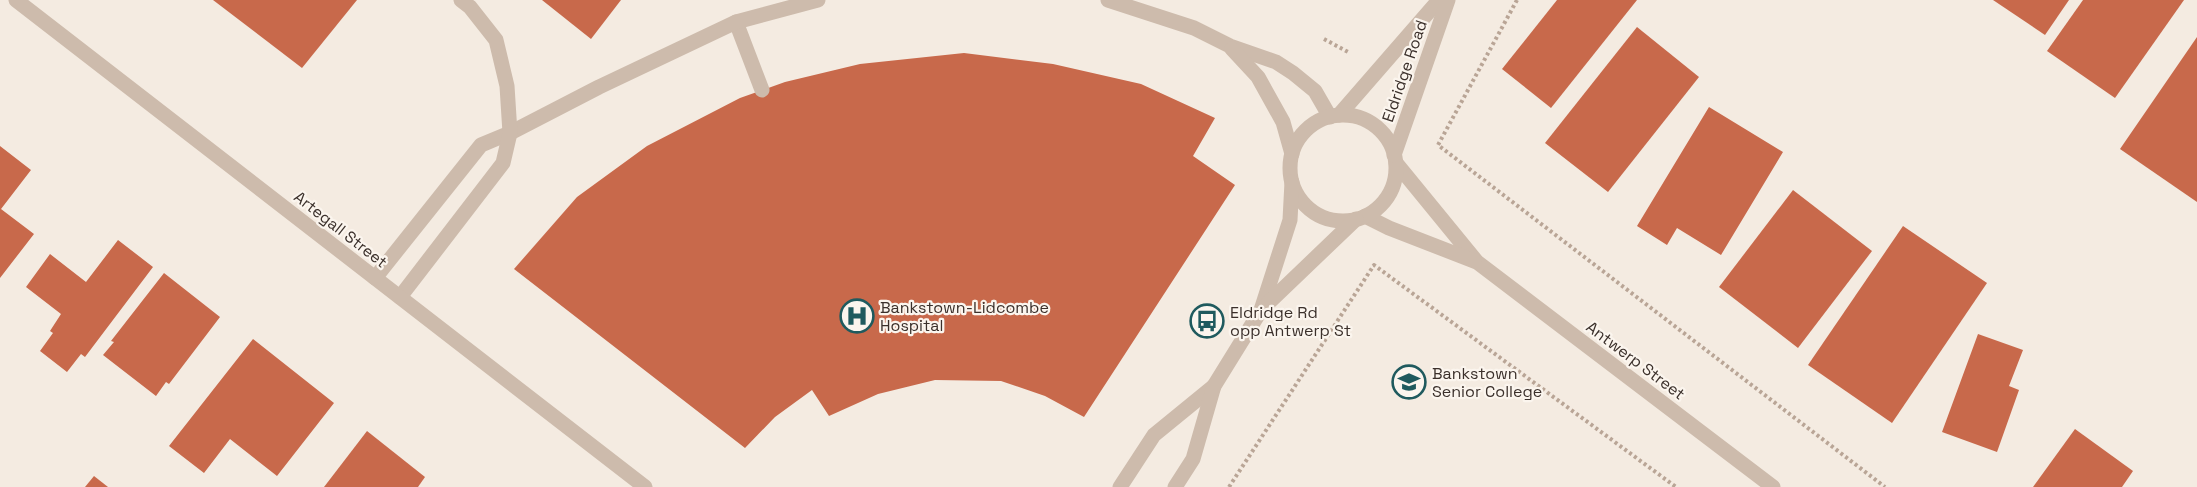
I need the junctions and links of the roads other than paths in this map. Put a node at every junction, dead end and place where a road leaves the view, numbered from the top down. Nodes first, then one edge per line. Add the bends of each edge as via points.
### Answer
1 (16, 0) edge
2 (461, 0) edge
3 (818, 0) edge
4 (1108, 0) edge
5 (1439, 0) edge
6 (1448, 0) edge
7 (736, 22) junction
8 (1230, 46) junction
9 (762, 90) dead end
10 (1334, 116) junction
11 (510, 133) junction
12 (1292, 154) junction
13 (1395, 159) junction
14 (1292, 181) junction
15 (1361, 218) junction
16 (1477, 262) junction
17 (375, 278) junction
18 (400, 297) junction
19 (1261, 310) junction
20 (1214, 386) junction
21 (645, 487) edge
22 (1120, 487) edge
23 (1175, 487) edge
24 (1773, 487) edge

1 - 17 street, Artegall Street
2 - 11 street via 496,40 507,86
3 - 7 street
4 - 8 street via 1194,28
5 - 10 street, Eldridge Road
6 - 13 street, Eldridge Road
7 - 9 street
7 - 11 street
8 - 10 street via 1276,62 1293,73 1315,90
8 - 12 street via 1258,77 1283,122
10 - 12 street via 1307,130
10 - 13 street via 1358,117 1374,125 1387,138
11 - 17 street via 481,145
11 - 18 street via 503,163
12 - 14 street
13 - 15 street via 1391,190 1380,206
13 - 16 street, Antwerp Street
14 - 15 street via 1306,205 1320,216 1338,220
14 - 19 street via 1290,220
15 - 16 street, Antwerp Street
15 - 19 street
16 - 24 street, Antwerp Street
17 - 18 street, Artegall Street
18 - 21 street, Artegall Street
19 - 20 street
20 - 22 street via 1154,435
20 - 23 street via 1193,459

